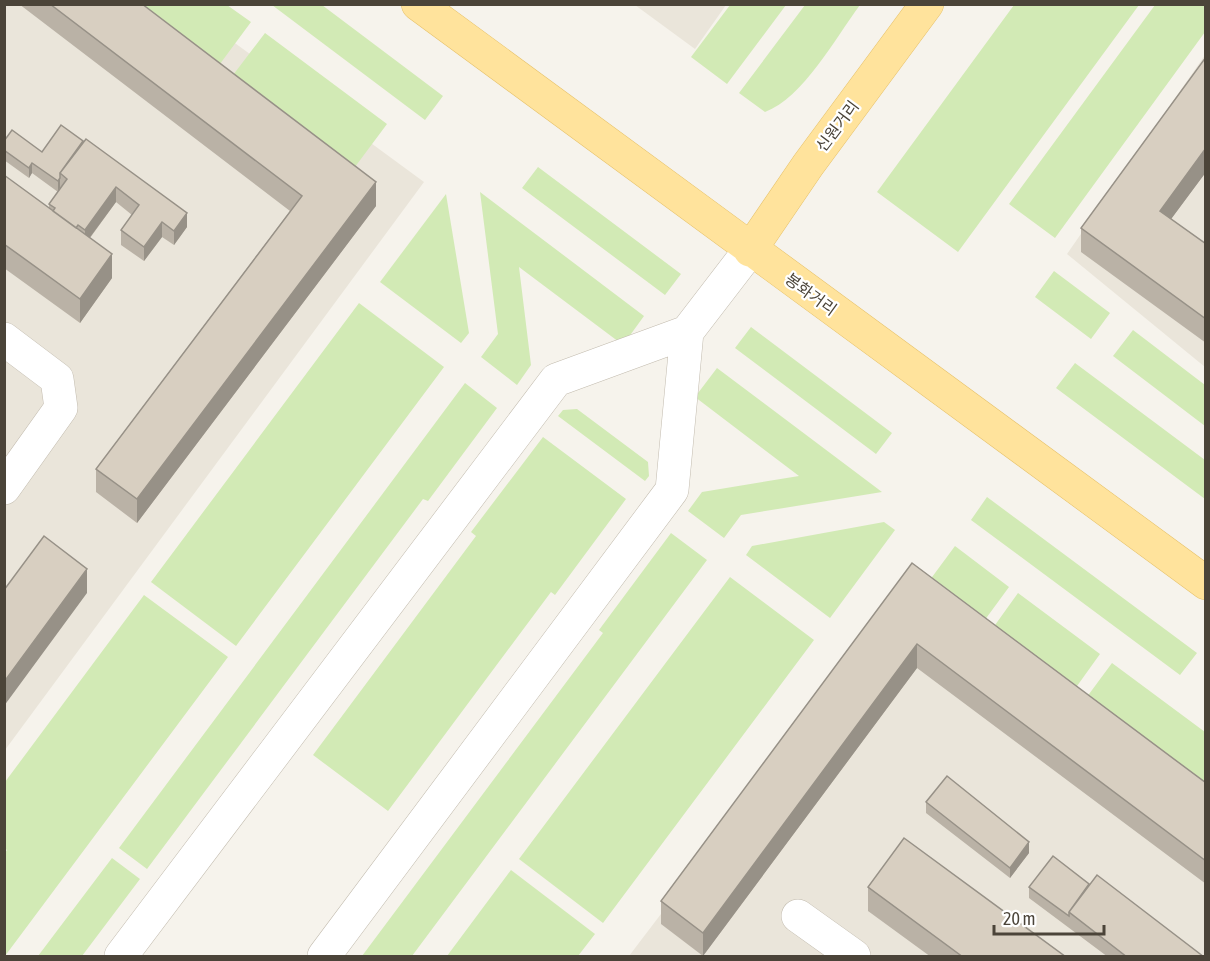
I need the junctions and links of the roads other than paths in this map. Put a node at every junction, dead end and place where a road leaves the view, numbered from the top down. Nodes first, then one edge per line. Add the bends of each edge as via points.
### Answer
1 (418, 4) edge
2 (927, 4) edge
3 (750, 250) junction
4 (687, 332) junction
5 (4, 339) edge
6 (4, 488) edge
7 (1206, 583) edge
8 (798, 916) dead end
9 (121, 957) edge
10 (324, 957) edge
11 (854, 957) edge

1 - 3 main road, 봉화거리
2 - 3 main road, 신원거리
3 - 4 street
3 - 7 main road, 봉화거리
4 - 9 street via 556,380
4 - 10 street via 672,490
5 - 6 street via 57,379 62,408
8 - 11 street

